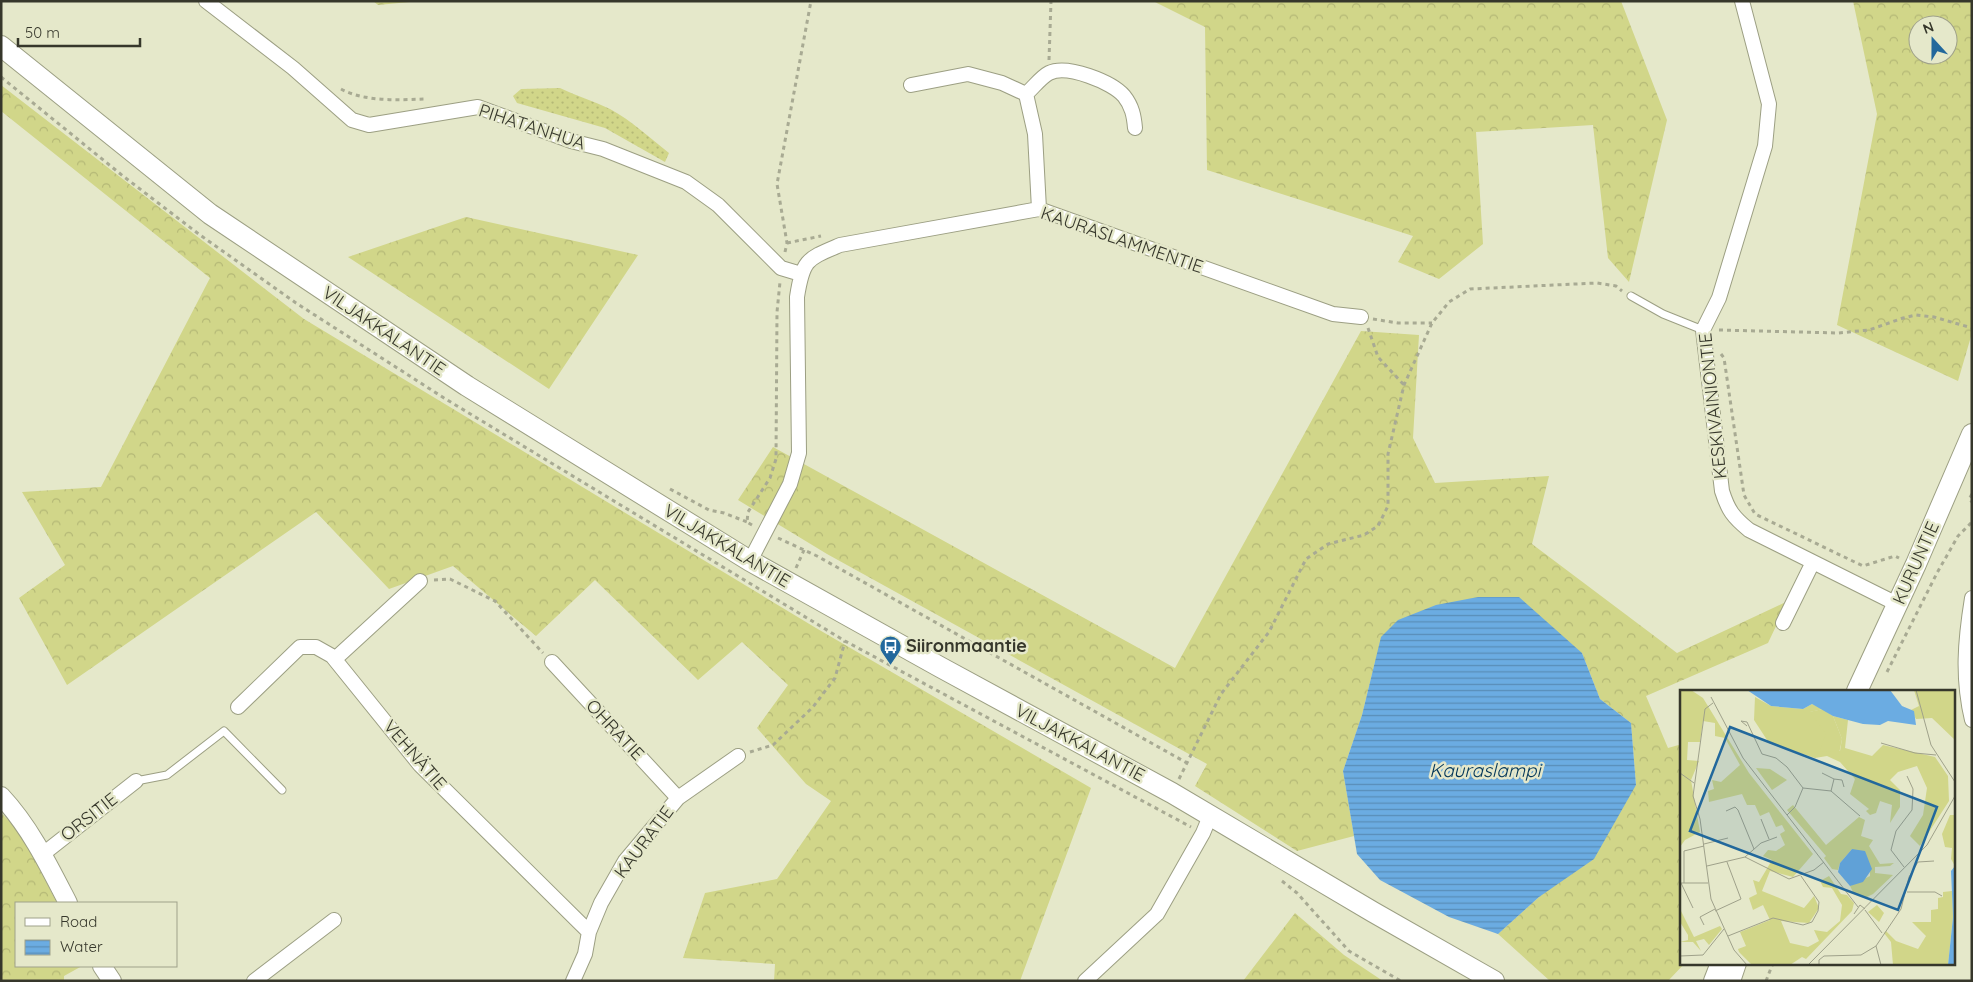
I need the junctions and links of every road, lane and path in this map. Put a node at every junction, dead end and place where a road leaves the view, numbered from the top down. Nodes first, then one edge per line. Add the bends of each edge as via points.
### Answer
1 (206, 1) edge
2 (811, 1) edge
3 (1051, 1) edge
4 (1742, 1) edge
5 (1, 46) edge
6 (1049, 73) junction
7 (911, 85) dead end
8 (337, 87) dead end
9 (1026, 94) junction
10 (429, 99) dead end
11 (1135, 128) dead end
12 (1039, 209) junction
13 (781, 268) junction
14 (801, 274) junction
15 (1631, 296) joint
16 (1361, 317) junction
17 (1432, 323) junction
18 (1972, 328) edge
19 (1703, 330) junction
20 (1404, 385) junction
21 (1972, 434) edge
22 (662, 484) dead end
23 (1972, 494) edge
24 (1972, 502) edge
25 (747, 522) junction
26 (1972, 522) edge
27 (764, 532) junction
28 (750, 561) junction
29 (1813, 562) junction
30 (1916, 564) junction
31 (1937, 573) junction
32 (420, 581) joint
33 (1972, 598) edge
34 (1897, 604) junction
35 (1783, 623) dead end
36 (845, 641) dead end
37 (335, 659) junction
38 (552, 662) joint
39 (1886, 674) dead end
40 (1857, 690) edge
41 (238, 707) dead end
42 (1972, 720) edge
43 (738, 756) joint
44 (136, 781) joint
45 (282, 790) dead end
46 (1, 796) edge
47 (678, 798) junction
48 (1210, 816) junction
49 (43, 854) junction
50 (1282, 880) dead end
51 (67, 902) edge
52 (334, 920) dead end
53 (589, 932) junction
54 (1721, 964) edge
55 (1736, 964) edge
56 (1773, 964) edge
57 (103, 967) edge
58 (112, 981) edge
59 (254, 981) edge
60 (573, 981) edge
61 (1085, 981) edge
62 (1401, 981) edge
63 (1494, 981) edge
64 (1714, 981) edge
65 (1730, 981) edge
66 (1766, 981) edge

1 - 13 street, PIHATANHUA via 293,68 352,120 370,125 478,106 571,141 603,149 686,182 718,205
2 - 13 path via 777,184 787,243
3 - 6 path
4 - 19 street, KESKIVAINIONTIE via 1769,104 1765,146 1719,298
5 - 28 main road, VILJAKKALANTIE via 210,214 467,386
6 - 9 street
6 - 11 street via 1065,70 1100,79 1123,95 1134,112
7 - 9 street via 968,74 1002,83
8 - 10 path via 366,97
9 - 12 street via 1035,134
12 - 14 street, KAURASLAMMENTIE via 840,245 812,257
12 - 16 street, KAURASLAMMENTIE via 1333,314
13 - 14 street, PIHATANHUA
13 - 25 path via 777,312 776,459 770,478 748,512
14 - 27 street via 797,296 799,453 790,484
15 - 17 path via 1616,286 1598,283 1470,289 1449,302
15 - 19 lane via 1663,314
16 - 17 path via 1398,323
16 - 20 path via 1371,333 1378,357
17 - 20 path
18 - 19 path via 1916,315 1869,330 1838,333
19 - 29 street, KESKIVAINIONTIE via 1722,491 1727,507 1749,530
19 - 30 path via 1724,358 1744,496 1755,514 1863,566 1895,556
20 - 27 path via 1388,454 1388,506 1378,526 1364,535 1328,544 1306,558 1269,632 1221,694 1187,763 817,556
21 - 30 main road, KURUNTIE
22 - 25 path via 709,510
23 - 24 path via 1968,499
25 - 27 path
26 - 31 path via 1958,536
27 - 28 street
28 - 48 main road, VILJAKKALANTIE
29 - 34 street, KESKIVAINIONTIE
29 - 35 street
30 - 31 path
30 - 34 main road, KURUNTIE
31 - 39 path
32 - 37 street
32 - 38 path via 450,579 495,601
33 - 42 street via 1965,640 1965,672
34 - 40 main road, KURUNTIE
36 - 43 path via 835,678 813,708 773,745
37 - 41 street, VEHNÄTIE via 316,647 300,647
37 - 53 street, VEHNÄTIE via 420,765
38 - 47 street, OHRATIE
43 - 47 street, KAURATIE
44 - 45 lane via 167,775 224,731
44 - 49 street, ORSITIE
46 - 49 street
47 - 53 street, KAURATIE via 625,862
48 - 61 street via 1157,914
48 - 63 main road, VILJAKKALANTIE
49 - 51 street
50 - 62 path via 1349,951
52 - 59 street
53 - 60 street, KAURATIE via 585,954
54 - 64 main road
55 - 65 main road
56 - 66 path
57 - 58 street

